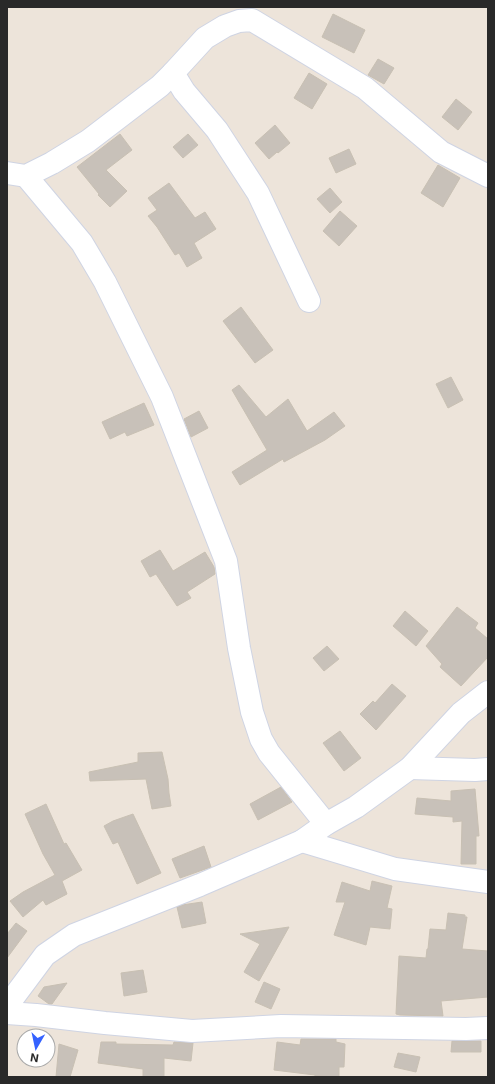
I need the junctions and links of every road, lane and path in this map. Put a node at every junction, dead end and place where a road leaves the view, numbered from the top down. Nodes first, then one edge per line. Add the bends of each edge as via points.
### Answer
1 (257, 14) edge
2 (173, 73) junction
3 (16, 174) edge
4 (488, 176) edge
5 (309, 301) dead end
6 (488, 692) edge
7 (410, 768) junction
8 (488, 769) edge
9 (326, 824) junction
10 (302, 841) junction
11 (488, 882) edge
12 (7, 1006) edge
13 (7, 1013) edge
14 (488, 1028) edge

1 - 2 street via 225,26 204,38
1 - 4 street via 365,88 441,152
2 - 3 street via 160,86 88,141 52,163
2 - 5 street via 184,91 217,130 258,194
3 - 9 street via 82,244 106,282 162,396 226,561 242,662 252,712 261,739 269,753
6 - 7 street via 461,713
7 - 8 street
7 - 9 street via 356,807
9 - 10 street
10 - 11 street via 395,868
10 - 12 street via 74,935 45,956
13 - 14 street via 192,1031 281,1026

